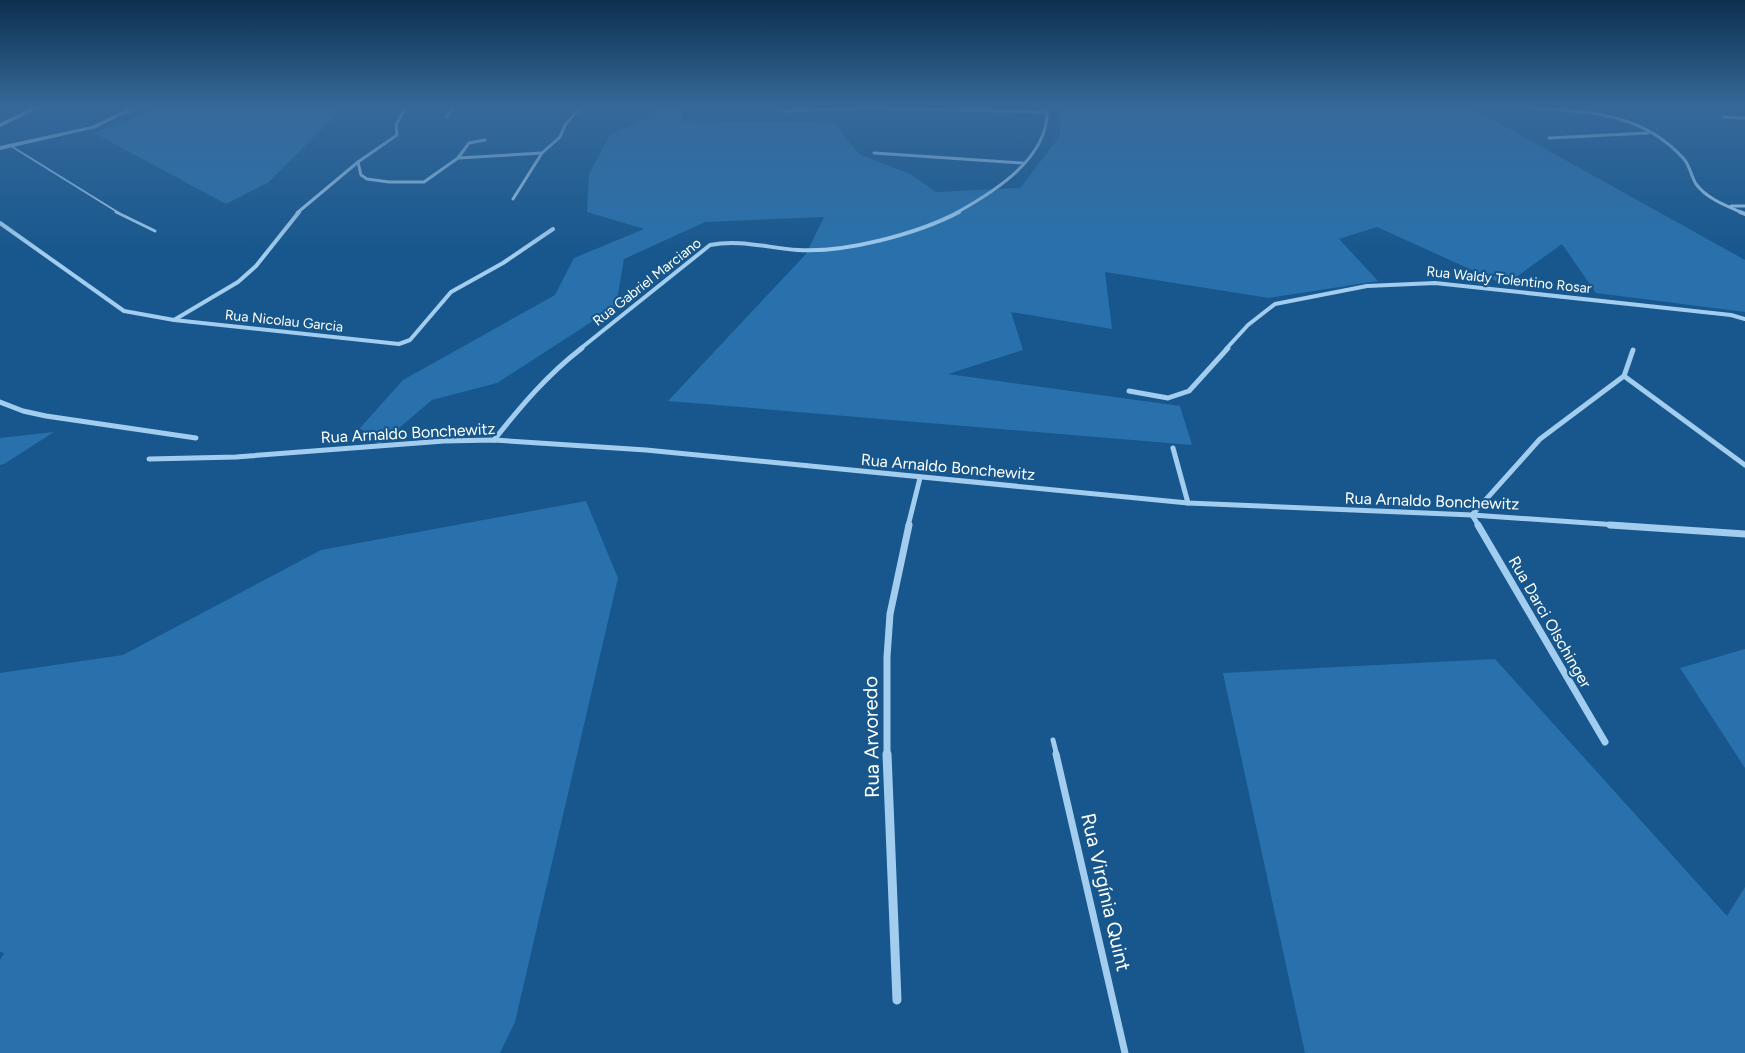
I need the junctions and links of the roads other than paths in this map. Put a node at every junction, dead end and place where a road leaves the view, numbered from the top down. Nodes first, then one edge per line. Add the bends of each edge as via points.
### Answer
1 (27, 156) edge
2 (366, 156) edge
3 (489, 156) edge
4 (540, 156) edge
5 (921, 156) edge
6 (1028, 156) edge
7 (1680, 156) edge
8 (458, 158) joint
9 (358, 162) junction
10 (1023, 163) junction
11 (513, 199) dead end
12 (1727, 206) junction
13 (1745, 206) edge
14 (1745, 214) edge
15 (0, 223) edge
16 (553, 229) dead end
17 (155, 231) dead end
18 (174, 320) junction
19 (1745, 320) edge
20 (1633, 350) dead end
21 (1624, 376) junction
22 (1129, 391) dead end
23 (0, 402) edge
24 (196, 438) dead end
25 (494, 440) junction
26 (1173, 448) dead end
27 (149, 459) dead end
28 (1745, 465) edge
29 (920, 478) junction
30 (1188, 502) junction
31 (1472, 515) junction
32 (1745, 534) edge
33 (1053, 740) dead end
34 (1605, 742) dead end
35 (897, 1000) dead end
36 (1125, 1053) edge

1 - 17 lane via 118,213
2 - 9 street
3 - 8 street
4 - 11 street
5 - 10 street
6 - 10 street, Rua Gabriel Marciano
7 - 12 street via 1697,185
8 - 9 street via 432,178 407,183 367,179 361,175
9 - 18 street via 295,215 248,274
10 - 25 street, Rua Gabriel Marciano via 997,189 906,235 871,243 799,250 735,242 711,245 555,369
12 - 13 street
12 - 14 street
15 - 18 street, Rua Nicolau Garcia via 117,307 133,314
16 - 18 street, Rua Nicolau Garcia via 451,292 410,340 399,344
19 - 22 street, Rua Waldy Tolentino Rosar via 1731,315 1435,283 1367,286 1275,304 1248,325 1189,391 1168,398
20 - 21 street
21 - 28 street
21 - 31 street via 1540,440
23 - 24 street via 46,416
25 - 27 street, Rua Arnaldo Bonchewitz
25 - 29 street, Rua Arnaldo Bonchewitz via 646,450
26 - 30 street
29 - 30 street, Rua Arnaldo Bonchewitz
29 - 35 street, Rua Arvoredo via 895,582 887,657
30 - 31 street, Rua Arnaldo Bonchewitz
31 - 32 street, Rua Arnaldo Bonchewitz
31 - 34 street, Rua Darci Olschinger
33 - 36 lane, Rua Virgínia Quint

